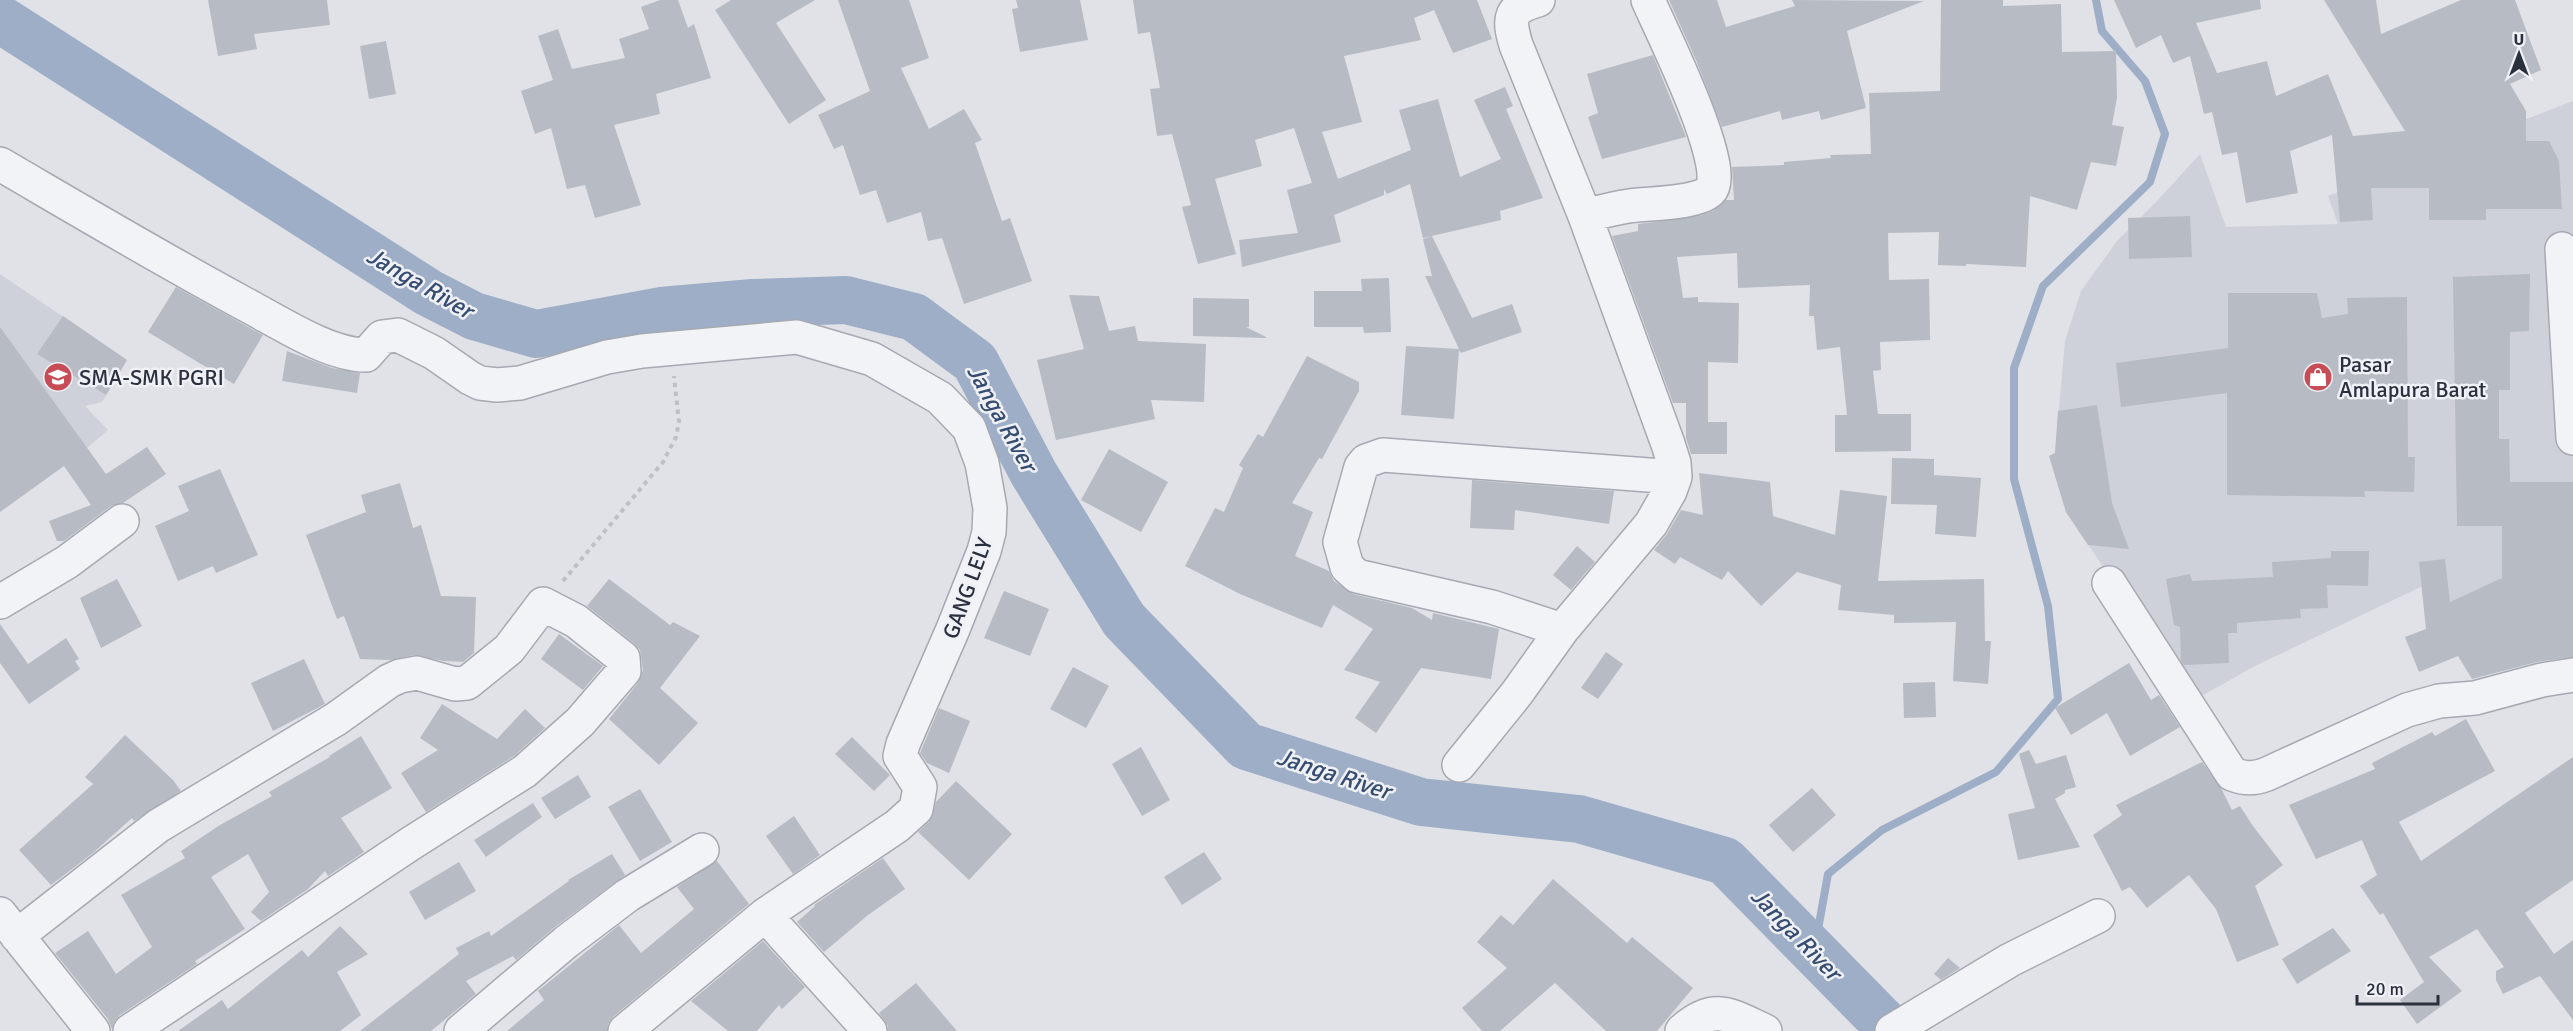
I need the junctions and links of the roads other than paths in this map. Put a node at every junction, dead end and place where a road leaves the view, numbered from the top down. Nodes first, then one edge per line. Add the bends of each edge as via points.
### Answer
1 (1538, 0) edge
2 (1648, 0) edge
3 (0, 164) edge
4 (1585, 216) junction
5 (2562, 249) dead end
6 (2573, 438) edge
7 (1675, 477) junction
8 (122, 521) dead end
9 (2109, 584) dead end
10 (0, 602) edge
11 (1562, 630) junction
12 (2573, 675) edge
13 (1459, 765) dead end
14 (702, 850) dead end
15 (765, 915) junction
16 (2098, 916) dead end
17 (8, 925) edge
18 (1901, 1025) edge
19 (93, 1031) edge
20 (130, 1031) edge
21 (461, 1031) edge
22 (625, 1031) edge
23 (870, 1031) edge
24 (1682, 1031) edge
25 (1765, 1031) edge

1 - 4 street via 1514,12 1511,29
2 - 4 street via 1703,127 1714,168 1713,187 1696,198
3 - 15 street, GANG LELY via 216,289 352,355 366,355 382,337 398,335 434,353 470,378 497,385 520,383 607,357 797,337 872,359 940,398 969,428 982,463 990,508 989,532 903,744 900,756 920,787 916,809
4 - 7 street via 1668,444
5 - 6 street
7 - 11 street via 1651,524
7 - 11 street via 1383,455 1366,460 1340,542 1347,567 1357,576 1492,607
8 - 10 street via 67,562
9 - 12 street via 2232,774 2243,778 2255,779 2407,710
11 - 13 street
14 - 21 street via 619,902
15 - 22 street, GANG LELY
15 - 23 street
16 - 18 street via 2010,960
17 - 19 street
17 - 20 street via 158,826 336,719 389,681 417,673 455,684 467,683 509,649 543,604 576,621 623,658 624,671 580,722 525,771
24 - 25 street via 1696,1018 1709,1013 1728,1015

